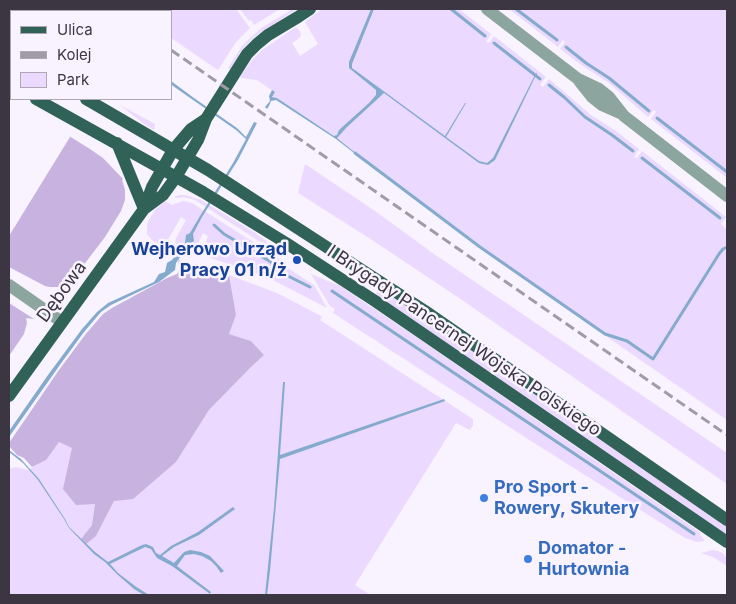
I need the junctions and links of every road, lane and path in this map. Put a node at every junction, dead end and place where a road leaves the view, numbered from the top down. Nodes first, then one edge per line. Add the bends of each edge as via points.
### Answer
1 (310, 9) edge
2 (487, 9) edge
3 (38, 100) edge
4 (88, 100) edge
5 (206, 119) junction
6 (198, 140) junction
7 (117, 144) junction
8 (173, 150) junction
9 (187, 158) junction
10 (162, 170) junction
11 (208, 170) junction
12 (176, 177) junction
13 (727, 196) edge
14 (144, 209) junction
15 (9, 285) edge
16 (62, 322) junction
17 (9, 396) edge
18 (727, 520) edge
19 (727, 542) edge

1 - 5 main road via 268,35 247,54
2 - 13 street via 578,79 599,89 624,116
3 - 7 main road, I Brygady Pancernej Wojska Polskiego
4 - 8 main road, I Brygady Pancernej Wojska Polskiego
5 - 6 main road
5 - 8 main road
6 - 9 main road
6 - 11 main road
7 - 10 main road, I Brygady Pancernej Wojska Polskiego
7 - 14 main road
8 - 9 main road, I Brygady Pancernej Wojska Polskiego
8 - 10 main road
9 - 11 main road, I Brygady Pancernej Wojska Polskiego
9 - 12 main road
10 - 12 main road, I Brygady Pancernej Wojska Polskiego
10 - 14 main road, Dębowa
11 - 18 main road, I Brygady Pancernej Wojska Polskiego via 425,311
12 - 14 main road, Dębowa via 163,195
12 - 19 main road, I Brygady Pancernej Wojska Polskiego via 375,301
14 - 16 main road, Dębowa
15 - 16 street
16 - 17 main road, Dębowa

